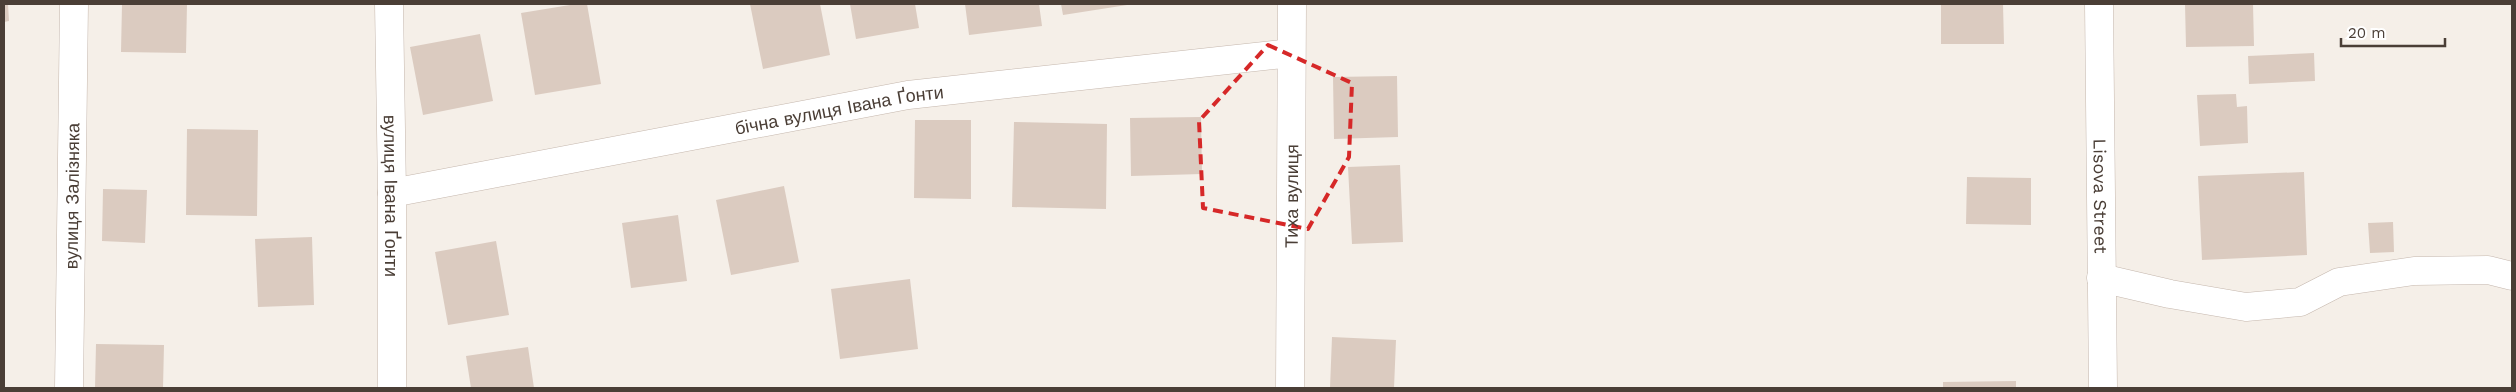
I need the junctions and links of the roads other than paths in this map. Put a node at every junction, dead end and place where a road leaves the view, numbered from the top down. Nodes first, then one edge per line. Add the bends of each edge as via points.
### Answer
1 (74, 4) edge
2 (389, 4) edge
3 (1292, 4) edge
4 (2099, 4) edge
5 (1291, 53) junction
6 (392, 193) junction
7 (2512, 276) edge
8 (2101, 278) junction
9 (69, 388) edge
10 (392, 388) edge
11 (1290, 388) edge
12 (2103, 388) edge

1 - 9 street, вулиця Залізняка
2 - 6 street, вулиця Івана Ґонти
3 - 5 street, Тиха вулиця
4 - 8 street, Lisova Street
5 - 6 street, бічна вулиця Івана Ґонти via 908,95
5 - 11 street, Тиха вулиця
6 - 10 street, вулиця Івана Ґонти
7 - 8 street via 2488,270 2414,271 2339,282 2300,302 2246,307
8 - 12 street, Lisova Street

